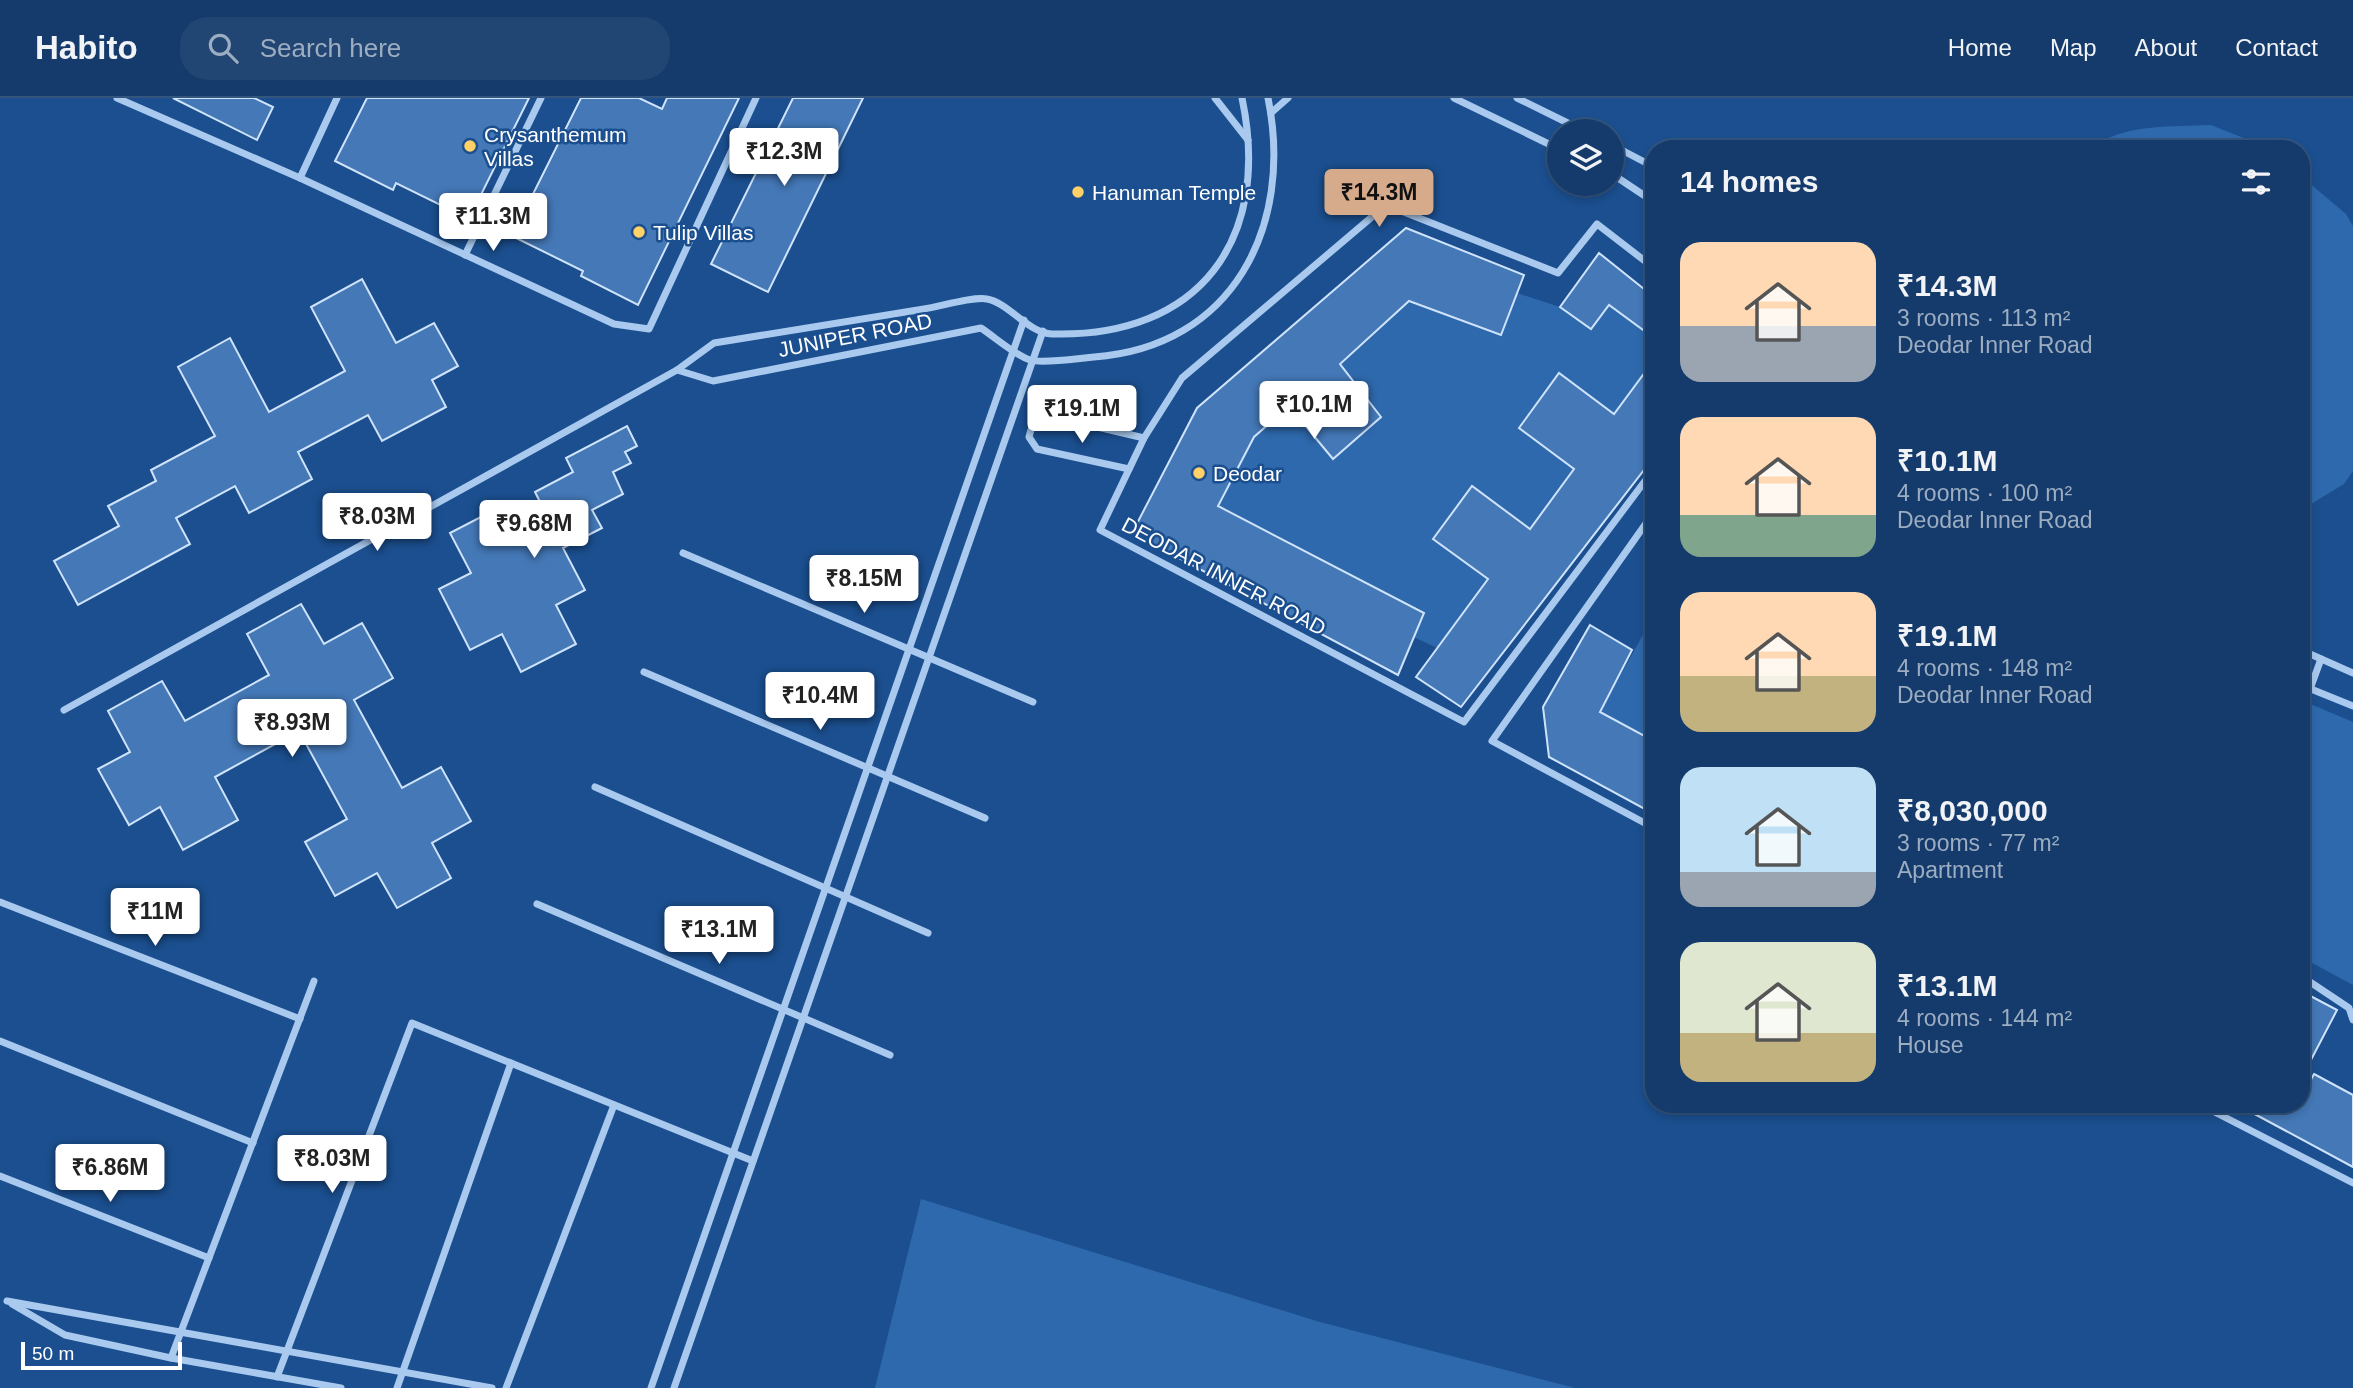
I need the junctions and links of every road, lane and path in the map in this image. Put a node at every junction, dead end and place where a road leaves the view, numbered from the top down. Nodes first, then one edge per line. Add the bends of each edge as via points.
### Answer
1 (117, 98) edge
2 (337, 98) edge
3 (541, 98) edge
4 (757, 98) edge
5 (1215, 98) edge
6 (1242, 98) edge
7 (1268, 98) edge
8 (1288, 98) edge
9 (1454, 98) edge
10 (1517, 98) edge
11 (1271, 113) junction
12 (1560, 119) edge
13 (1248, 141) junction
14 (1547, 143) edge
15 (1624, 151) edge
16 (1645, 162) edge
17 (300, 178) junction
18 (1624, 182) edge
19 (1645, 196) edge
20 (465, 255) junction
21 (1645, 261) edge
22 (1024, 320) junction
23 (1043, 331) junction
24 (1013, 349) junction
25 (1032, 361) junction
26 (677, 370) junction
27 (1144, 438) junction
28 (1129, 469) junction
29 (1645, 481) edge
30 (1645, 525) edge
31 (683, 553) dead end
32 (908, 649) junction
33 (2310, 654) edge
34 (929, 657) junction
35 (2321, 659) junction
36 (644, 672) dead end
37 (2353, 673) edge
38 (2310, 689) joint
39 (1033, 702) dead end
40 (2353, 706) edge
41 (64, 710) dead end
42 (867, 768) junction
43 (887, 776) junction
44 (595, 787) dead end
45 (985, 818) dead end
46 (1645, 823) edge
47 (825, 888) junction
48 (845, 897) junction
49 (0, 902) edge
50 (537, 904) dead end
51 (928, 933) dead end
52 (314, 981) dead end
53 (2310, 981) edge
54 (783, 1009) junction
55 (803, 1018) junction
56 (300, 1019) junction
57 (2353, 1020) edge
58 (0, 1041) edge
59 (890, 1055) dead end
60 (511, 1063) junction
61 (614, 1105) junction
62 (2217, 1113) edge
63 (253, 1143) junction
64 (733, 1153) junction
65 (753, 1161) junction
66 (0, 1176) edge
67 (2353, 1183) edge
68 (209, 1258) junction
69 (181, 1332) junction
70 (287, 1351) junction
71 (171, 1358) junction
72 (402, 1372) junction
73 (277, 1377) junction
74 (341, 1388) edge
75 (397, 1388) edge
76 (492, 1388) edge
77 (506, 1388) edge
78 (651, 1388) edge
79 (674, 1388) edge

1 - 17 street
2 - 17 street
3 - 20 street
4 - 20 street via 649,329 614,324
5 - 13 street
6 - 13 street
7 - 11 street
8 - 11 street
9 - 14 street
10 - 12 street
11 - 25 street via 1274,166 1266,216 1249,263 1222,302 1187,330 1146,348 1125,354
13 - 23 street via 1246,188 1235,231 1203,284 1174,308 1139,324
15 - 16 street
17 - 20 street
18 - 19 street
21 - 27 street, DEODAR INNER ROAD via 1597,224 1558,272 1386,205 1182,378
22 - 23 street
22 - 24 street
22 - 26 street via 987,299 714,344
23 - 25 street
24 - 25 street, JUNIPER ROAD
24 - 26 street, JUNIPER ROAD via 981,328 713,381
24 - 32 street
25 - 34 street
26 - 41 street
27 - 28 street, DEODAR INNER ROAD
27 - 28 street via 1051,416 1034,419 1030,438 1037,449
28 - 29 street, DEODAR INNER ROAD via 1100,530 1464,722
30 - 46 street via 1492,741
31 - 32 street
32 - 34 street
32 - 42 street
33 - 35 street
34 - 39 street
34 - 43 street
35 - 37 street
35 - 38 street
36 - 42 street
38 - 40 street
42 - 43 street
42 - 47 street
43 - 45 street
43 - 48 street
44 - 47 street
47 - 48 street
47 - 54 street
48 - 51 street
48 - 55 street
49 - 56 street
50 - 54 street
52 - 56 street
53 - 57 street via 2348,1008
54 - 55 street
54 - 64 street
55 - 59 street
55 - 65 street
56 - 63 street
58 - 63 street
60 - 61 street
60 - 70 street via 412,1023
60 - 72 street
61 - 64 street
61 - 77 street
62 - 67 street
63 - 68 street
64 - 65 street
64 - 78 street
65 - 79 street
66 - 68 street
68 - 69 street
69 - 70 street
69 - 71 street
69 - 71 street via 7,1301 65,1335
70 - 72 street
70 - 73 street
71 - 73 street
72 - 75 street
72 - 76 street
73 - 74 street

